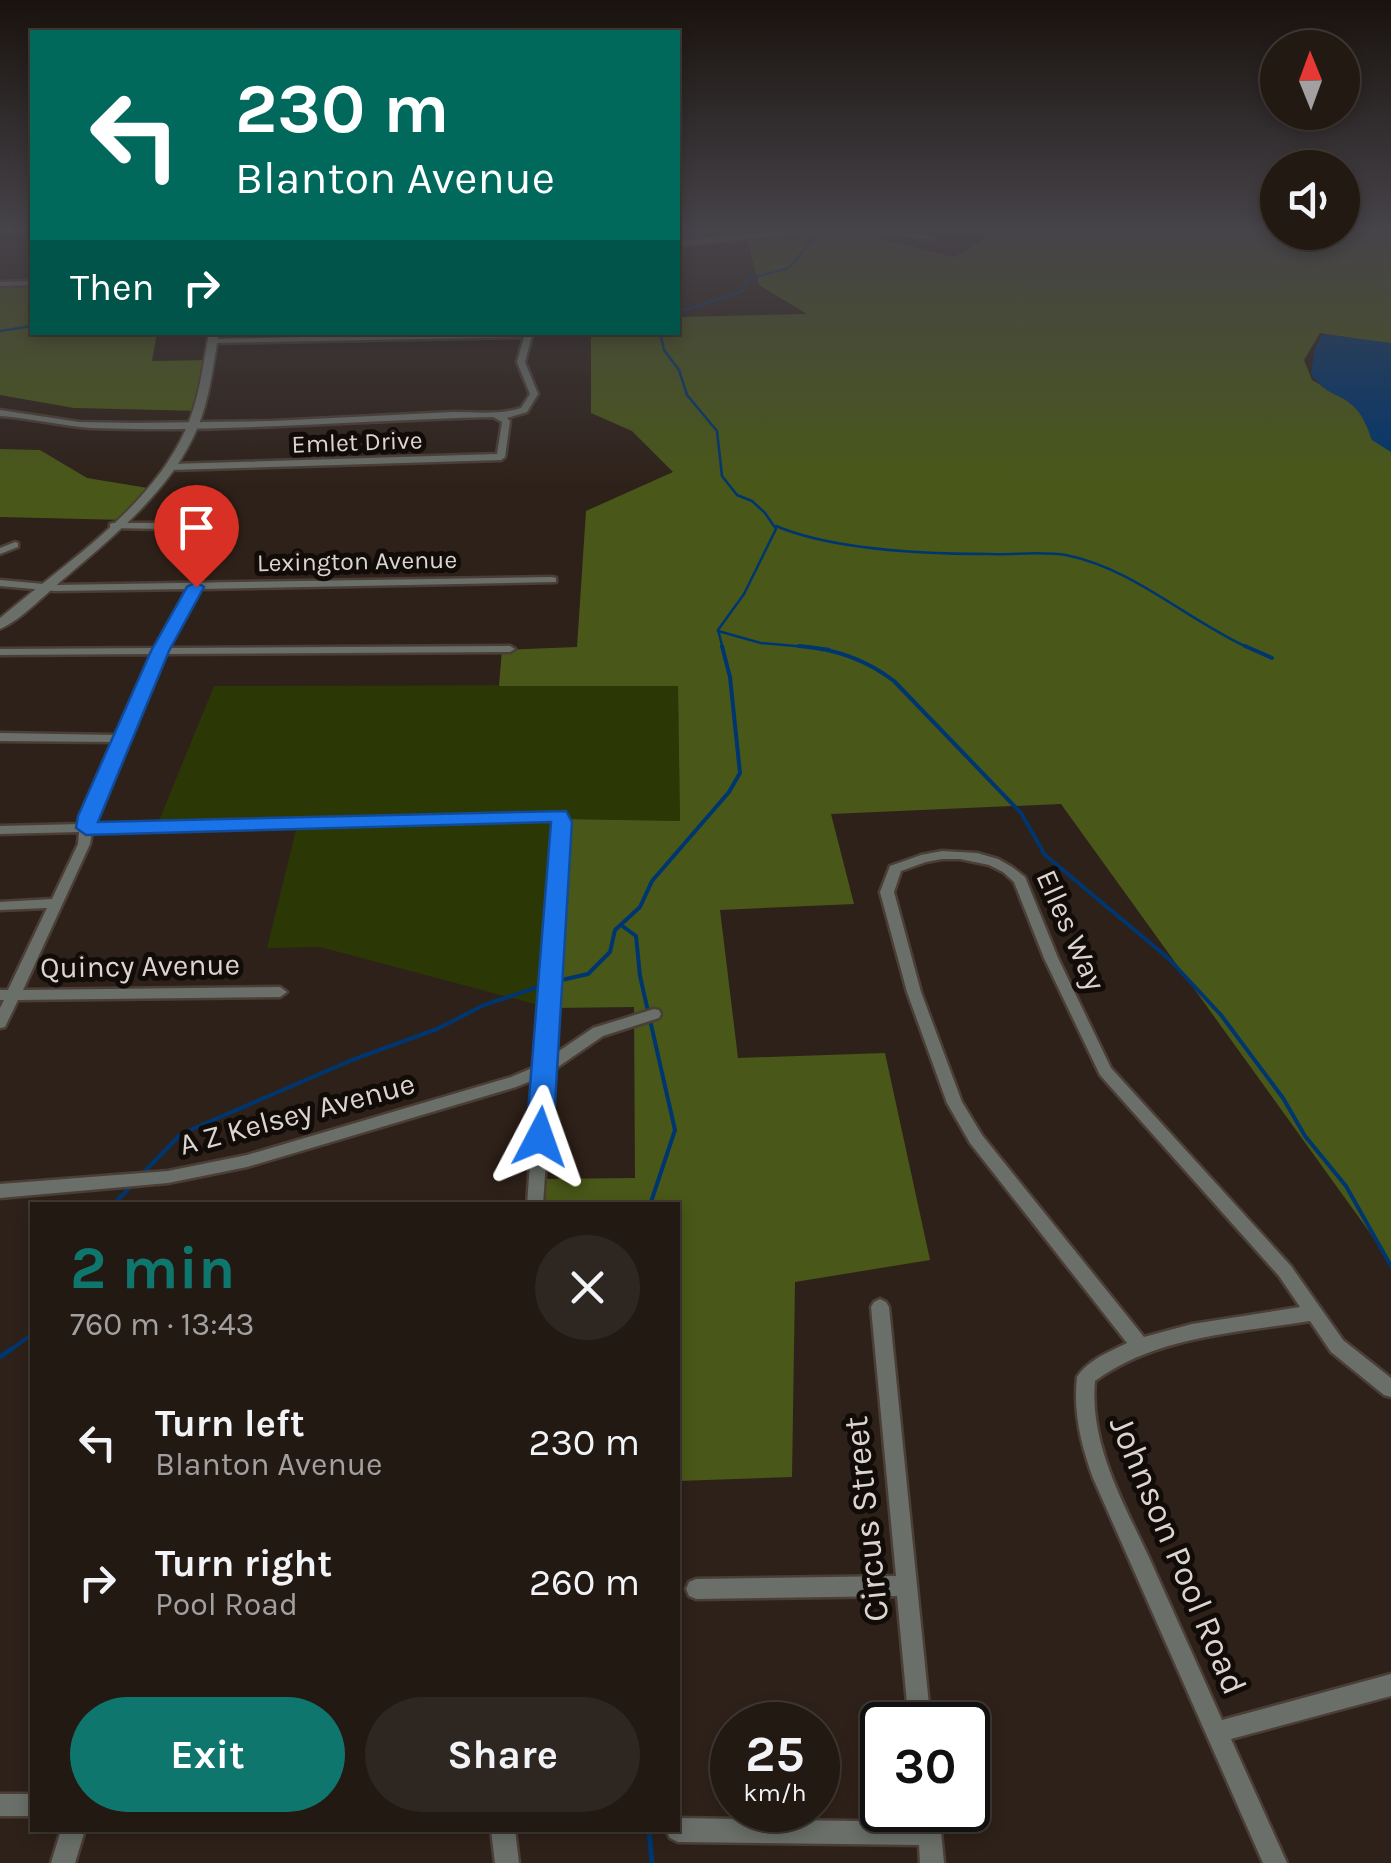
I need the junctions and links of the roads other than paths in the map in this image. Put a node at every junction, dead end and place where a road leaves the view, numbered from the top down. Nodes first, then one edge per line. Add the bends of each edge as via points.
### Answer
1 (424, 335) edge
2 (529, 335) edge
3 (213, 337) edge
4 (0, 413) edge
5 (500, 417) junction
6 (192, 427) junction
7 (171, 467) junction
8 (113, 526) junction
9 (164, 526) dead end
10 (15, 545) dead end
11 (0, 550) edge
12 (552, 580) dead end
13 (0, 583) edge
14 (196, 587) junction
15 (42, 588) junction
16 (0, 625) edge
17 (510, 649) dead end
18 (160, 651) junction
19 (0, 652) edge
20 (0, 737) edge
21 (122, 739) junction
22 (86, 828) junction
23 (0, 830) edge
24 (57, 903) junction
25 (0, 906) edge
26 (280, 992) dead end
27 (6, 995) edge
28 (654, 1014) dead end
29 (0, 1022) edge
30 (544, 1069) junction
31 (0, 1191) edge
32 (536, 1202) edge
33 (880, 1307) dead end
34 (1311, 1313) junction
35 (1139, 1345) junction
36 (1391, 1389) edge
37 (908, 1586) junction
38 (696, 1589) dead end
39 (1391, 1686) edge
40 (918, 1702) edge
41 (1216, 1732) junction
42 (0, 1805) edge
43 (30, 1806) edge
44 (680, 1830) edge
45 (72, 1832) edge
46 (503, 1832) edge
47 (930, 1834) joint
48 (63, 1863) edge
49 (507, 1863) edge
50 (932, 1863) edge
51 (1275, 1863) edge

1 - 3 street
2 - 5 street via 520,362 534,394 524,410
3 - 6 street
4 - 6 street via 88,425
5 - 6 street
5 - 7 street, Emlet Drive via 506,421 500,457
6 - 7 street
7 - 8 street
8 - 9 street
8 - 15 street
10 - 11 street
12 - 14 street, Lexington Avenue
13 - 15 street
14 - 15 street, Lexington Avenue
14 - 18 street
15 - 16 street
17 - 18 street
18 - 19 street
18 - 21 street
20 - 21 street
21 - 22 street
22 - 23 street
22 - 24 street
22 - 30 street via 558,816
24 - 25 street
24 - 27 street
26 - 27 street, Quincy Avenue
27 - 29 street
28 - 30 street, A Z Kelsey Avenue via 598,1032
30 - 31 street, A Z Kelsey Avenue via 247,1161 168,1177
30 - 32 street
33 - 37 street, Circus Street
34 - 35 street, Johnson Pool Road
34 - 35 street, Elles Way via 1285,1271 1105,1070 1020,880 989,860 910,860 895,869 887,892 954,1103
34 - 36 street, Elles Way via 1336,1346
35 - 41 street, Johnson Pool Road via 1106,1359 1086,1377 1082,1404 1089,1441
37 - 38 street
37 - 40 street, Circus Street
39 - 41 street
41 - 51 street, Johnson Pool Road
42 - 43 street
44 - 47 street
45 - 48 street
46 - 49 street
47 - 50 street

